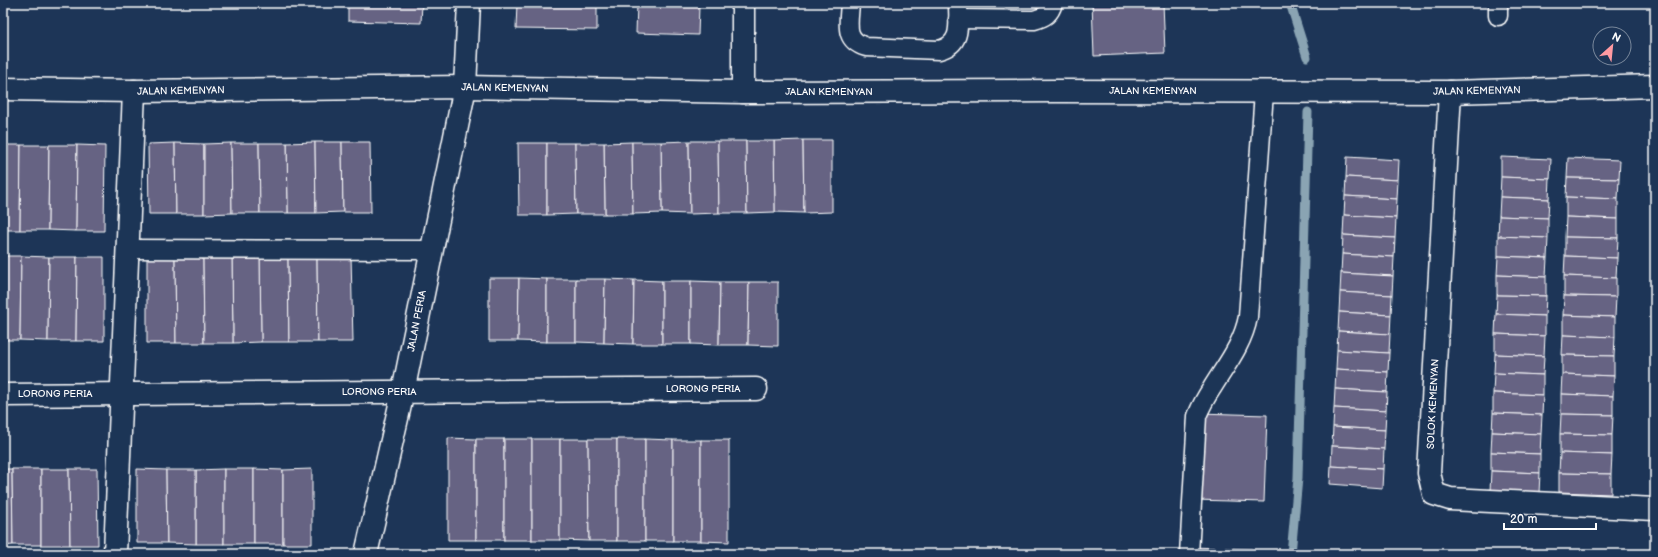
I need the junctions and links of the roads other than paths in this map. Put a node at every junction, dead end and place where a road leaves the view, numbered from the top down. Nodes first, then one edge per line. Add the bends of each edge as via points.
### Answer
1 (469, 3) edge
2 (743, 3) edge
3 (850, 3) edge
4 (1053, 3) edge
5 (958, 11) edge
6 (1655, 86) edge
7 (465, 87) junction
8 (3, 89) edge
9 (134, 91) junction
10 (743, 92) junction
11 (1264, 92) junction
12 (1450, 92) junction
13 (127, 249) junction
14 (432, 250) junction
15 (756, 389) dead end
16 (403, 392) junction
17 (121, 394) junction
18 (3, 395) edge
19 (1655, 509) edge
20 (115, 554) edge
21 (366, 554) edge
22 (1189, 554) edge

1 - 7 street, JALAN PERIA
2 - 10 street
3 - 5 lane via 850,38 857,45 866,48 948,48 958,33
4 - 5 lane via 1044,18 1034,20
6 - 12 street, JALAN KEMENYAN
7 - 9 street, JALAN KEMENYAN
7 - 10 street, JALAN KEMENYAN
7 - 14 street, JALAN PERIA
8 - 9 street, JALAN KEMENYAN
9 - 13 street
10 - 11 street, JALAN KEMENYAN
11 - 12 street, JALAN KEMENYAN
11 - 22 lane via 1248,317 1241,342 1197,416
12 - 19 street, SOLOK KEMENYAN via 1429,473 1434,494 1450,499
13 - 14 lane
13 - 17 street
14 - 16 street, JALAN PERIA
15 - 16 street, LORONG PERIA
16 - 17 street, LORONG PERIA
16 - 21 street, JALAN PERIA
17 - 18 street, LORONG PERIA
17 - 20 street

